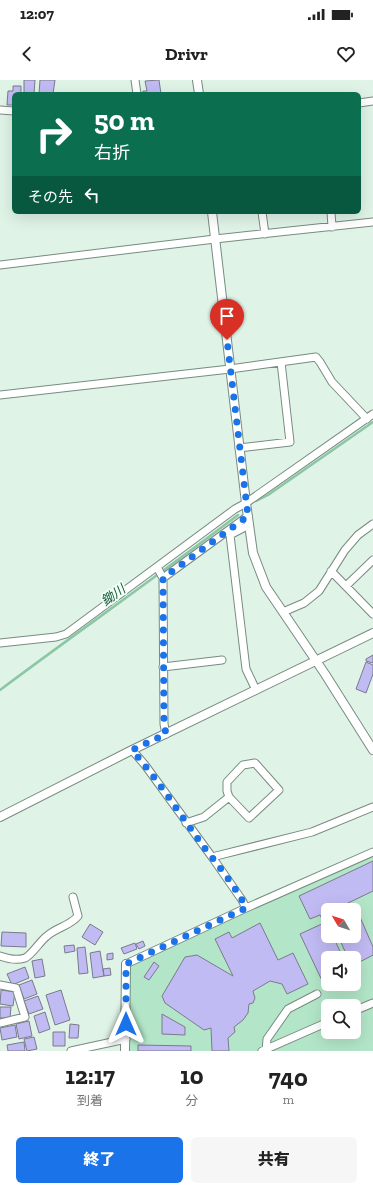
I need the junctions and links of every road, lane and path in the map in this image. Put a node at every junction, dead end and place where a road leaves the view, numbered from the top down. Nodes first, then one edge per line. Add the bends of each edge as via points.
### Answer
1 (135, 80) edge
2 (197, 80) edge
3 (137, 92) edge
4 (199, 92) edge
5 (373, 101) edge
6 (361, 103) edge
7 (0, 110) edge
8 (12, 111) edge
9 (212, 214) edge
10 (262, 214) edge
11 (331, 214) edge
12 (373, 222) edge
13 (332, 227) junction
14 (265, 234) junction
15 (215, 239) junction
16 (0, 265) edge
17 (281, 362) junction
18 (230, 369) junction
19 (0, 395) edge
20 (370, 417) edge
21 (239, 448) junction
22 (246, 503) junction
23 (248, 516) junction
24 (373, 524) edge
25 (249, 525) junction
26 (373, 560) edge
27 (332, 571) junction
28 (160, 572) junction
29 (346, 586) junction
30 (282, 612) junction
31 (373, 614) edge
32 (373, 633) edge
33 (0, 643) edge
34 (222, 660) dead end
35 (316, 661) junction
36 (163, 667) junction
37 (256, 690) junction
38 (166, 734) junction
39 (132, 750) junction
40 (373, 750) edge
41 (229, 797) junction
42 (373, 807) edge
43 (0, 817) edge
44 (186, 823) junction
45 (373, 852) edge
46 (212, 857) junction
47 (73, 897) dead end
48 (246, 908) junction
49 (0, 956) edge
50 (126, 964) joint
51 (0, 985) edge
52 (317, 994) dead end
53 (373, 1003) edge
54 (361, 1008) edge
55 (0, 1023) edge
56 (321, 1025) edge
57 (126, 1039) junction
58 (264, 1050) edge
59 (71, 1051) edge
60 (125, 1051) edge

1 - 3 street
2 - 4 street
5 - 6 street
7 - 8 street
9 - 15 street
10 - 14 street
11 - 13 street
12 - 13 street
13 - 14 street
14 - 15 street
15 - 16 street
15 - 18 street
17 - 18 street
17 - 20 street via 316,357 332,382
17 - 21 street via 290,442
18 - 19 street
18 - 21 street
20 - 22 street
21 - 22 street
22 - 23 street
22 - 28 street
23 - 25 street
23 - 28 street
24 - 27 street via 358,535
25 - 30 street via 253,553 266,587
25 - 37 street via 230,535 246,669
26 - 29 street
27 - 29 street
27 - 30 street via 319,591 304,603
28 - 33 street via 66,634
28 - 36 street
29 - 31 street
30 - 35 street
32 - 35 street
34 - 36 street
35 - 37 street
35 - 40 street
36 - 38 street
37 - 38 street
38 - 39 street
39 - 43 street
39 - 44 street
41 - 41 street via 248,818 279,790 255,763 243,766 227,782
41 - 44 street via 204,817
42 - 46 street via 312,832
44 - 46 street
45 - 48 street
46 - 48 street
47 - 49 street via 78,916 74,922 48,934 26,958 9,959
48 - 50 street
50 - 57 street
51 - 55 street via 16,988 25,1017
52 - 58 street via 288,1009 267,1039
53 - 54 street
56 - 58 street
57 - 59 street
57 - 60 street

